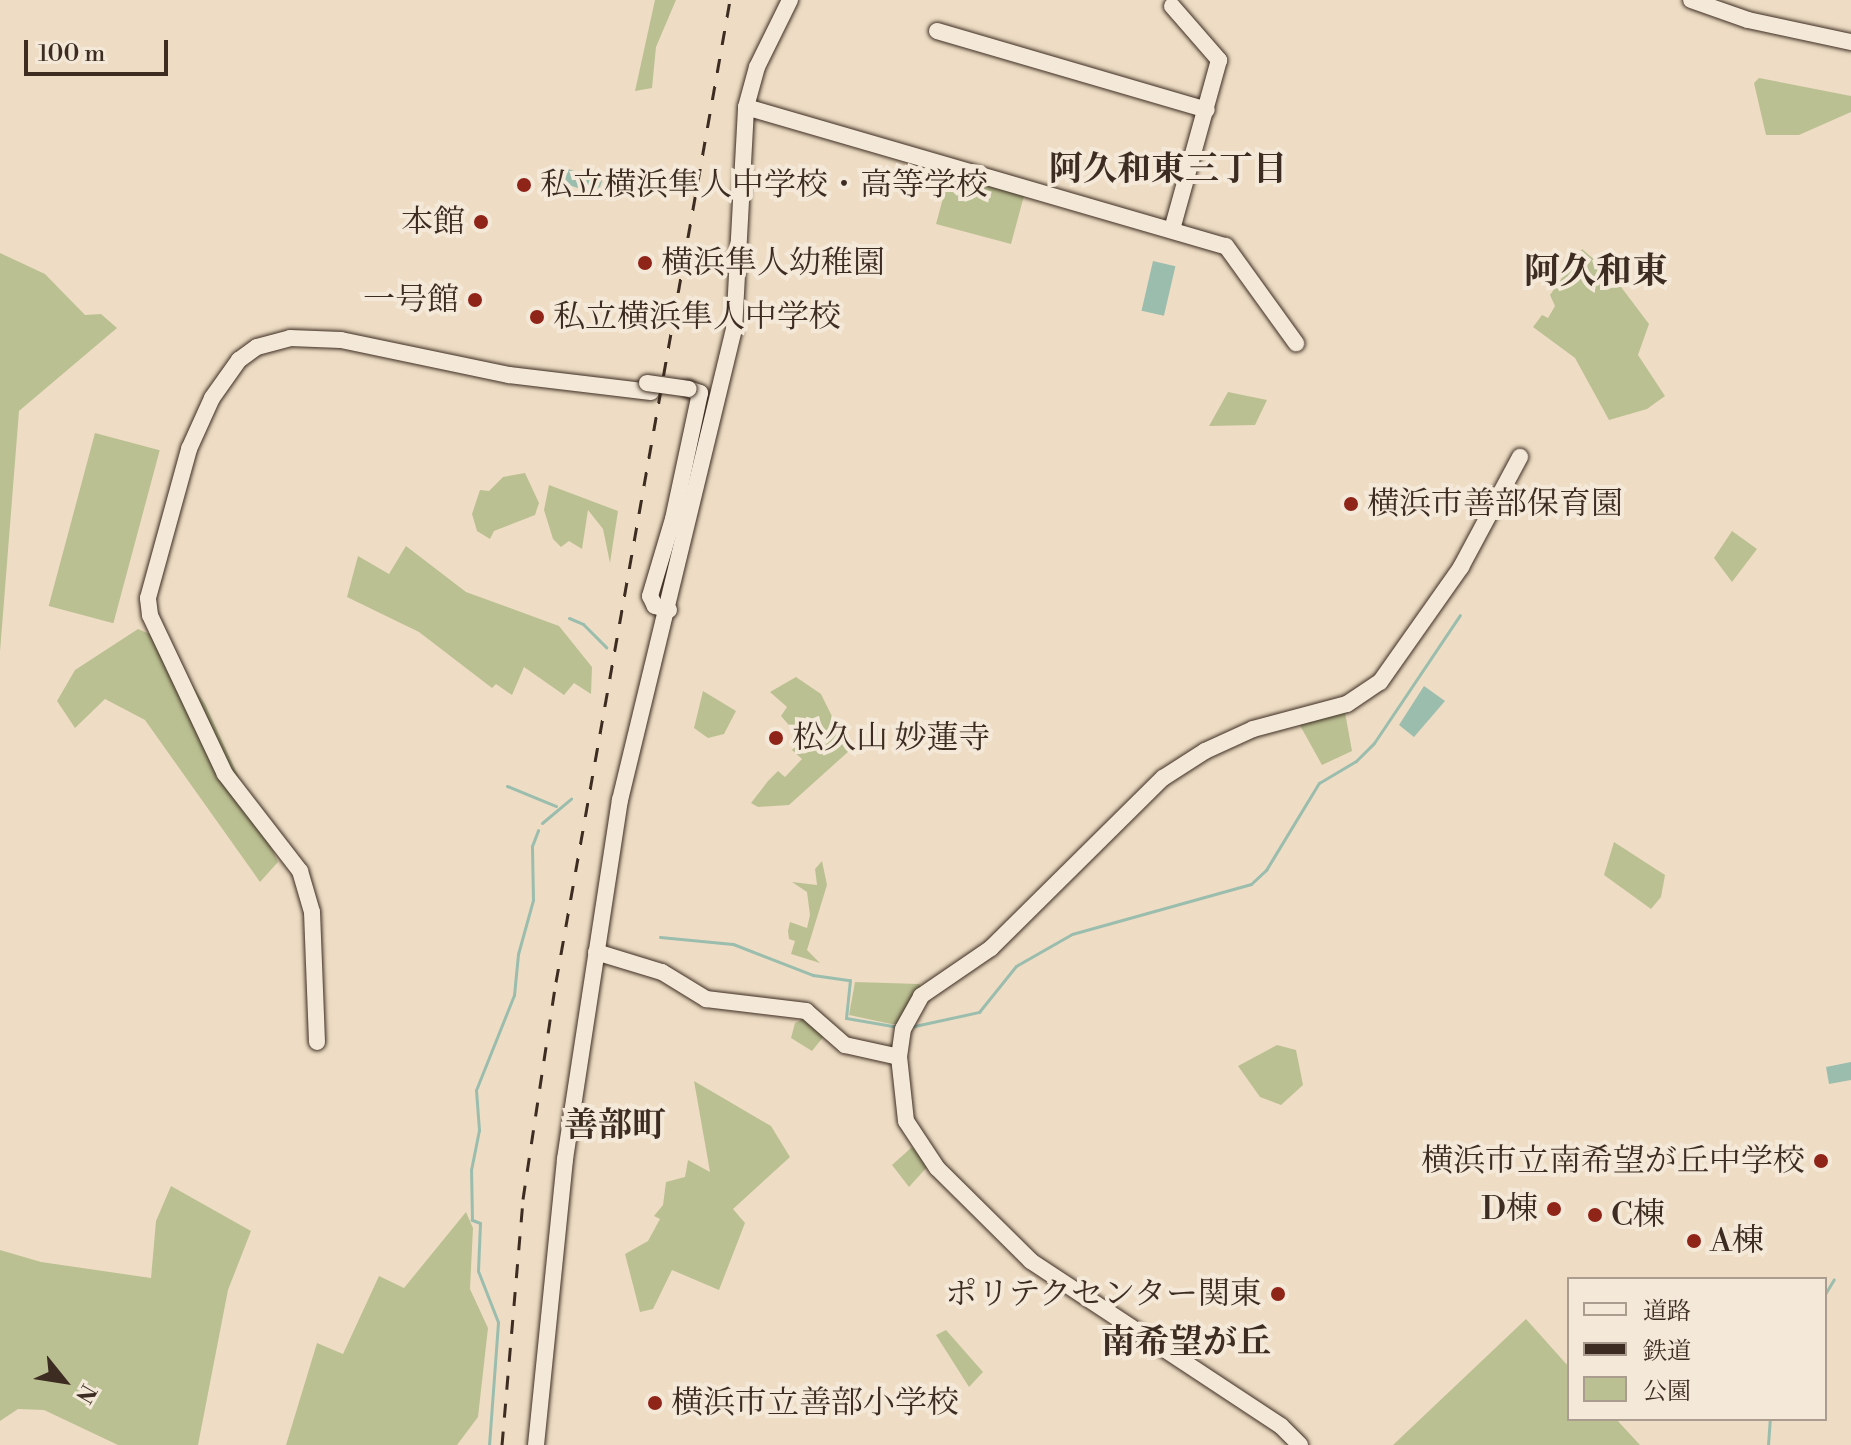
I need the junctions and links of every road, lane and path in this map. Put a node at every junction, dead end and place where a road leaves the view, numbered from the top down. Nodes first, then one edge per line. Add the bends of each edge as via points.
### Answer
1 (790, 0) edge
2 (1691, 0) edge
3 (1172, 6) dead end
4 (937, 31) dead end
5 (1851, 42) edge
6 (746, 107) junction
7 (1207, 110) junction
8 (1172, 230) junction
9 (1296, 343) dead end
10 (1520, 457) dead end
11 (669, 610) junction
12 (596, 952) junction
13 (317, 1042) dead end
14 (899, 1057) junction
15 (536, 1445) edge
16 (1300, 1445) edge

1 - 6 street via 757,67
2 - 5 street via 1748,20
3 - 7 street via 1219,60
4 - 7 street
6 - 8 street
6 - 11 street via 734,330
7 - 8 street
8 - 9 street via 1226,246
10 - 14 street via 1461,567 1380,682 1347,704 1253,729 1163,778 991,948 921,996 909,1012
11 - 12 street via 629,756
11 - 13 street via 655,606 650,596 700,393 509,375 341,340 290,338 257,347 239,360 212,398 189,449 148,598 150,615 225,774 300,871 312,912
12 - 14 street via 662,972 706,999 797,1008 845,1045
12 - 15 street via 565,1159
14 - 16 street via 911,1136 1021,1253 1281,1426

